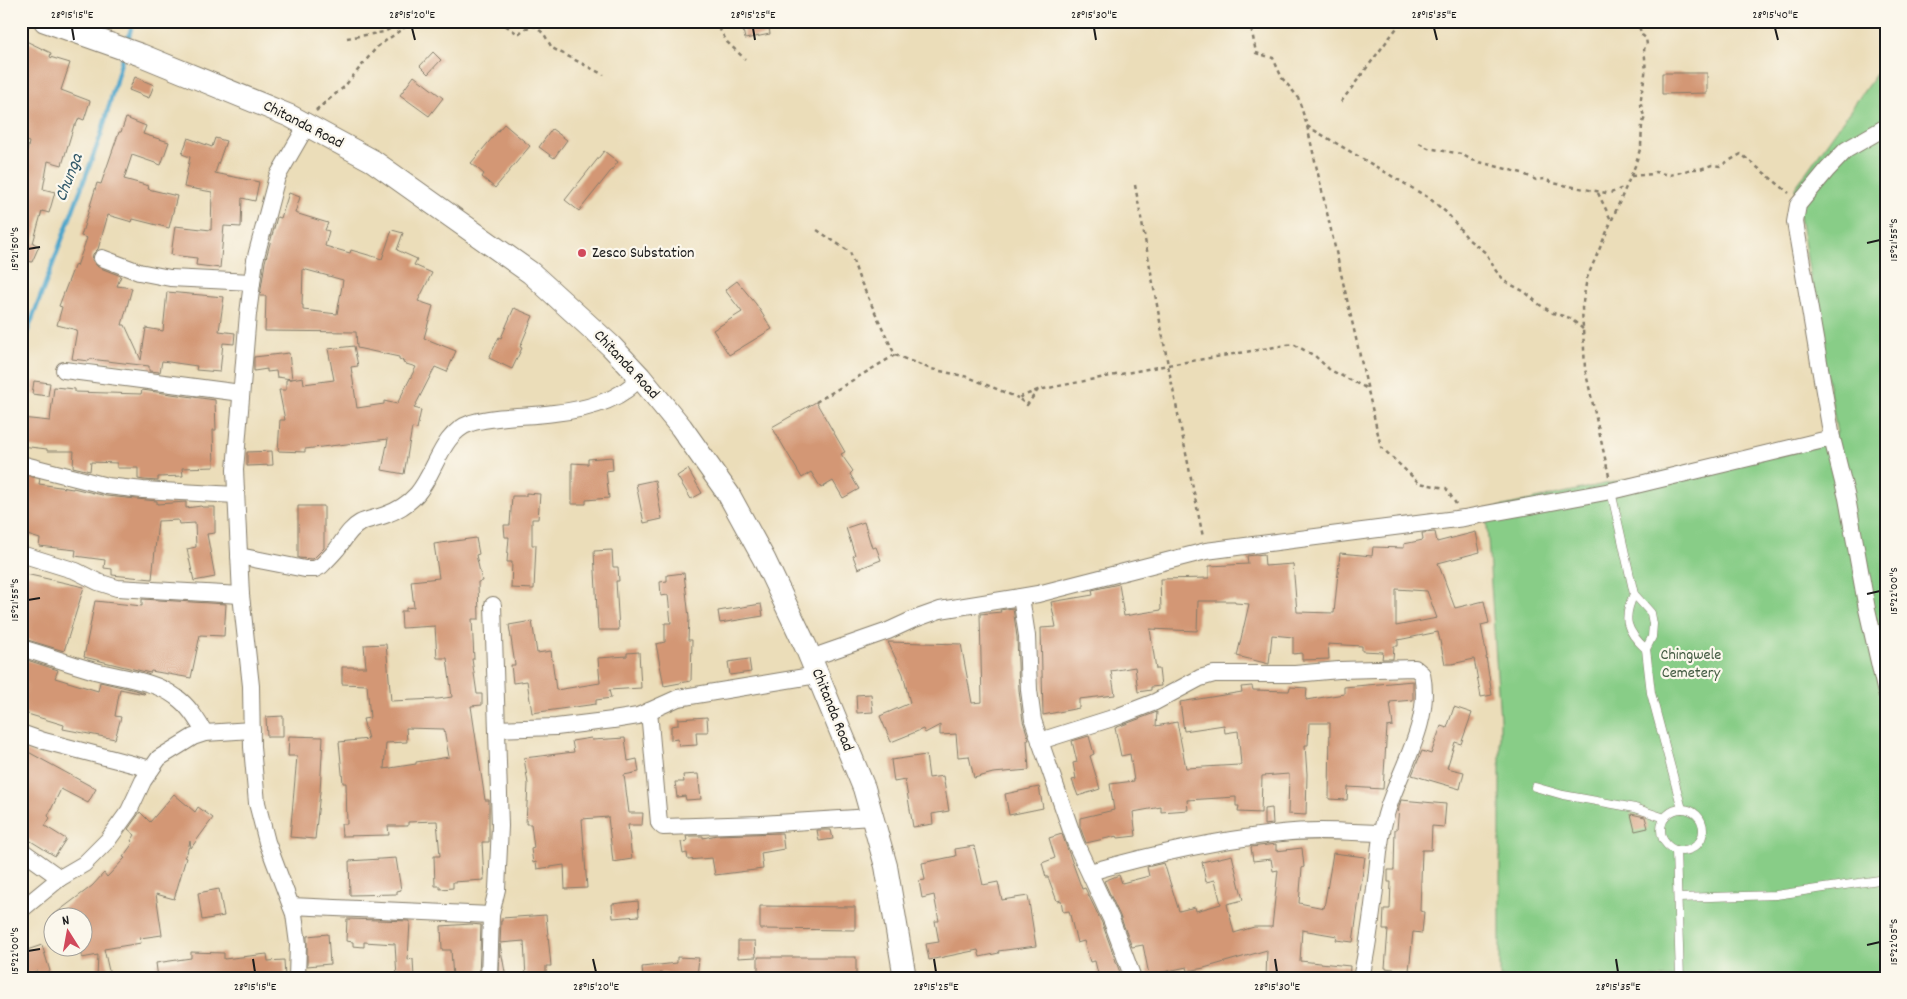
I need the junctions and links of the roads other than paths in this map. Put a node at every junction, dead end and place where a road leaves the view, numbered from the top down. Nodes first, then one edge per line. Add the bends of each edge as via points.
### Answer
1 (45, 21) edge
2 (307, 125) junction
3 (1886, 127) edge
4 (102, 258) dead end
5 (252, 282) junction
6 (64, 370) dead end
7 (640, 377) junction
8 (241, 393) junction
9 (1832, 438) junction
10 (21, 464) edge
11 (1611, 491) junction
12 (236, 495) junction
13 (21, 554) edge
14 (239, 556) junction
15 (1634, 594) junction
16 (241, 595) junction
17 (1021, 597) junction
18 (493, 605) dead end
19 (21, 648) edge
20 (1646, 649) junction
21 (822, 654) dead end
22 (818, 676) junction
23 (1886, 693) edge
24 (649, 711) junction
25 (497, 729) junction
26 (252, 730) junction
27 (21, 733) edge
28 (205, 733) junction
29 (1040, 741) junction
30 (151, 769) junction
31 (1535, 787) dead end
32 (1682, 809) junction
33 (872, 817) junction
34 (1665, 818) junction
35 (1381, 833) junction
36 (21, 850) edge
37 (1676, 850) junction
38 (1090, 872) junction
39 (60, 878) junction
40 (1886, 879) edge
41 (1678, 898) junction
42 (291, 906) junction
43 (21, 910) edge
44 (491, 915) junction
45 (297, 978) edge
46 (489, 978) edge
47 (905, 978) edge
48 (1133, 978) edge
49 (1361, 978) edge
50 (1680, 978) edge

1 - 2 street, Chitanda Road via 142,55
2 - 5 street via 277,177 262,227
2 - 7 street, Chitanda Road via 373,161 531,273
3 - 9 street via 1846,150 1798,205 1795,222
4 - 5 street via 139,272 170,278
5 - 8 street
6 - 8 street
7 - 14 street via 618,395 594,404 553,414 485,420 459,428 414,497 386,515 353,528 315,569
7 - 22 street, Chitanda Road via 681,427 729,495 764,559
8 - 12 street
9 - 11 street
9 - 23 street
10 - 12 street via 106,486
11 - 15 lane
11 - 17 street via 1464,518 1206,551
12 - 14 street
13 - 16 street via 117,588
14 - 16 street
15 - 20 lane via 1651,613 1652,637
15 - 20 lane via 1626,616 1629,630
16 - 26 street
17 - 21 street via 940,610
17 - 29 street via 1027,636 1029,690
18 - 25 street
19 - 28 street via 162,689 177,697
20 - 32 lane via 1651,693
22 - 24 street via 678,698
22 - 33 street, Chitanda Road via 864,788
24 - 25 street via 638,716 556,728
24 - 33 street via 659,823 663,827
25 - 44 street via 500,826 497,889
26 - 28 street
26 - 42 street via 257,803 267,842
27 - 30 street
28 - 30 street via 160,758
29 - 35 street via 1146,705 1214,674 1415,668 1424,680 1422,716
29 - 38 street
30 - 39 street via 129,811 108,840 84,864
31 - 34 lane via 1635,808
32 - 34 lane
32 - 37 lane via 1699,817 1703,836 1695,846
33 - 47 street, Chitanda Road via 886,866
34 - 37 lane via 1662,837
35 - 38 street via 1283,833 1170,851
35 - 49 street
36 - 39 street
37 - 41 lane
38 - 48 street
39 - 43 street
40 - 41 lane via 1776,894
41 - 50 lane
42 - 44 street
42 - 45 street via 298,944
44 - 46 street

